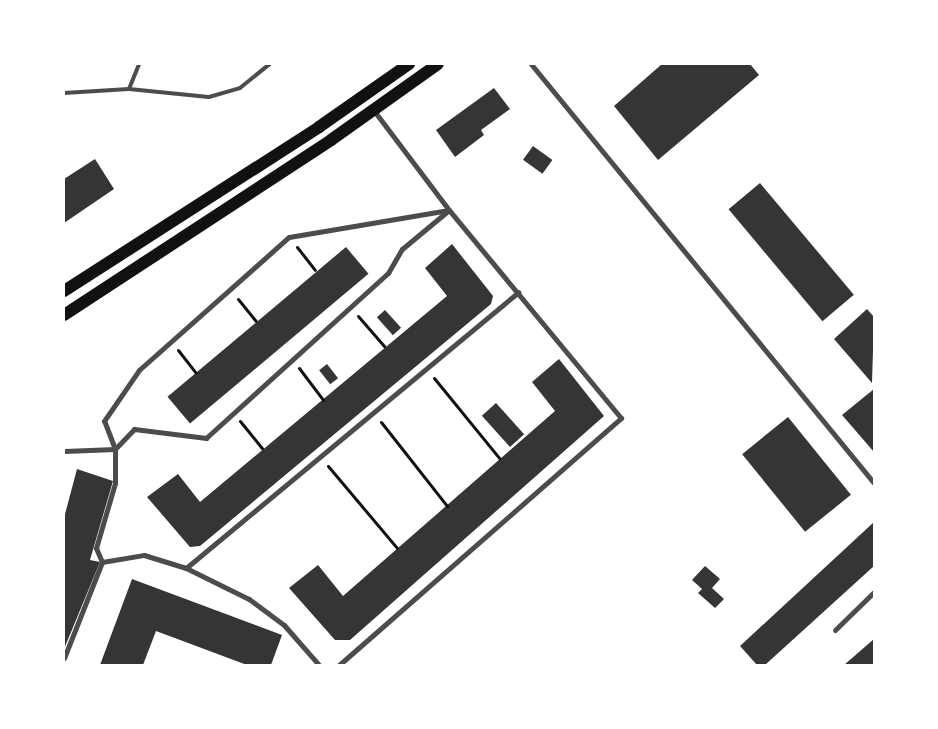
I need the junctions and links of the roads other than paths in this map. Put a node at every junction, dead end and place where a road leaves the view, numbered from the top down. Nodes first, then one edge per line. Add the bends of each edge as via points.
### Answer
1 (139, 64) edge
2 (270, 64) edge
3 (409, 64) edge
4 (438, 64) edge
5 (531, 64) edge
6 (129, 89) junction
7 (64, 93) edge
8 (374, 111) junction
9 (449, 210) junction
10 (64, 291) edge
11 (518, 292) junction
12 (64, 315) edge
13 (115, 449) junction
14 (64, 450) edge
15 (874, 483) edge
16 (102, 562) junction
17 (186, 568) junction
18 (874, 592) edge
19 (835, 630) dead end
20 (64, 658) edge
21 (319, 665) edge
22 (339, 665) edge

1 - 6 lane
2 - 6 lane via 240,88 209,97
3 - 10 main road via 319,127
4 - 8 main road
5 - 15 street
6 - 7 lane
8 - 9 street
8 - 12 main road
9 - 11 street
9 - 13 street via 402,249 388,274 206,438 134,429
9 - 13 street via 289,237 139,370 104,421
11 - 17 street
11 - 22 street via 621,418
13 - 14 street
13 - 16 street via 115,483 96,548
16 - 17 street via 144,555
16 - 20 street
17 - 21 street via 249,600 284,625
18 - 19 street

